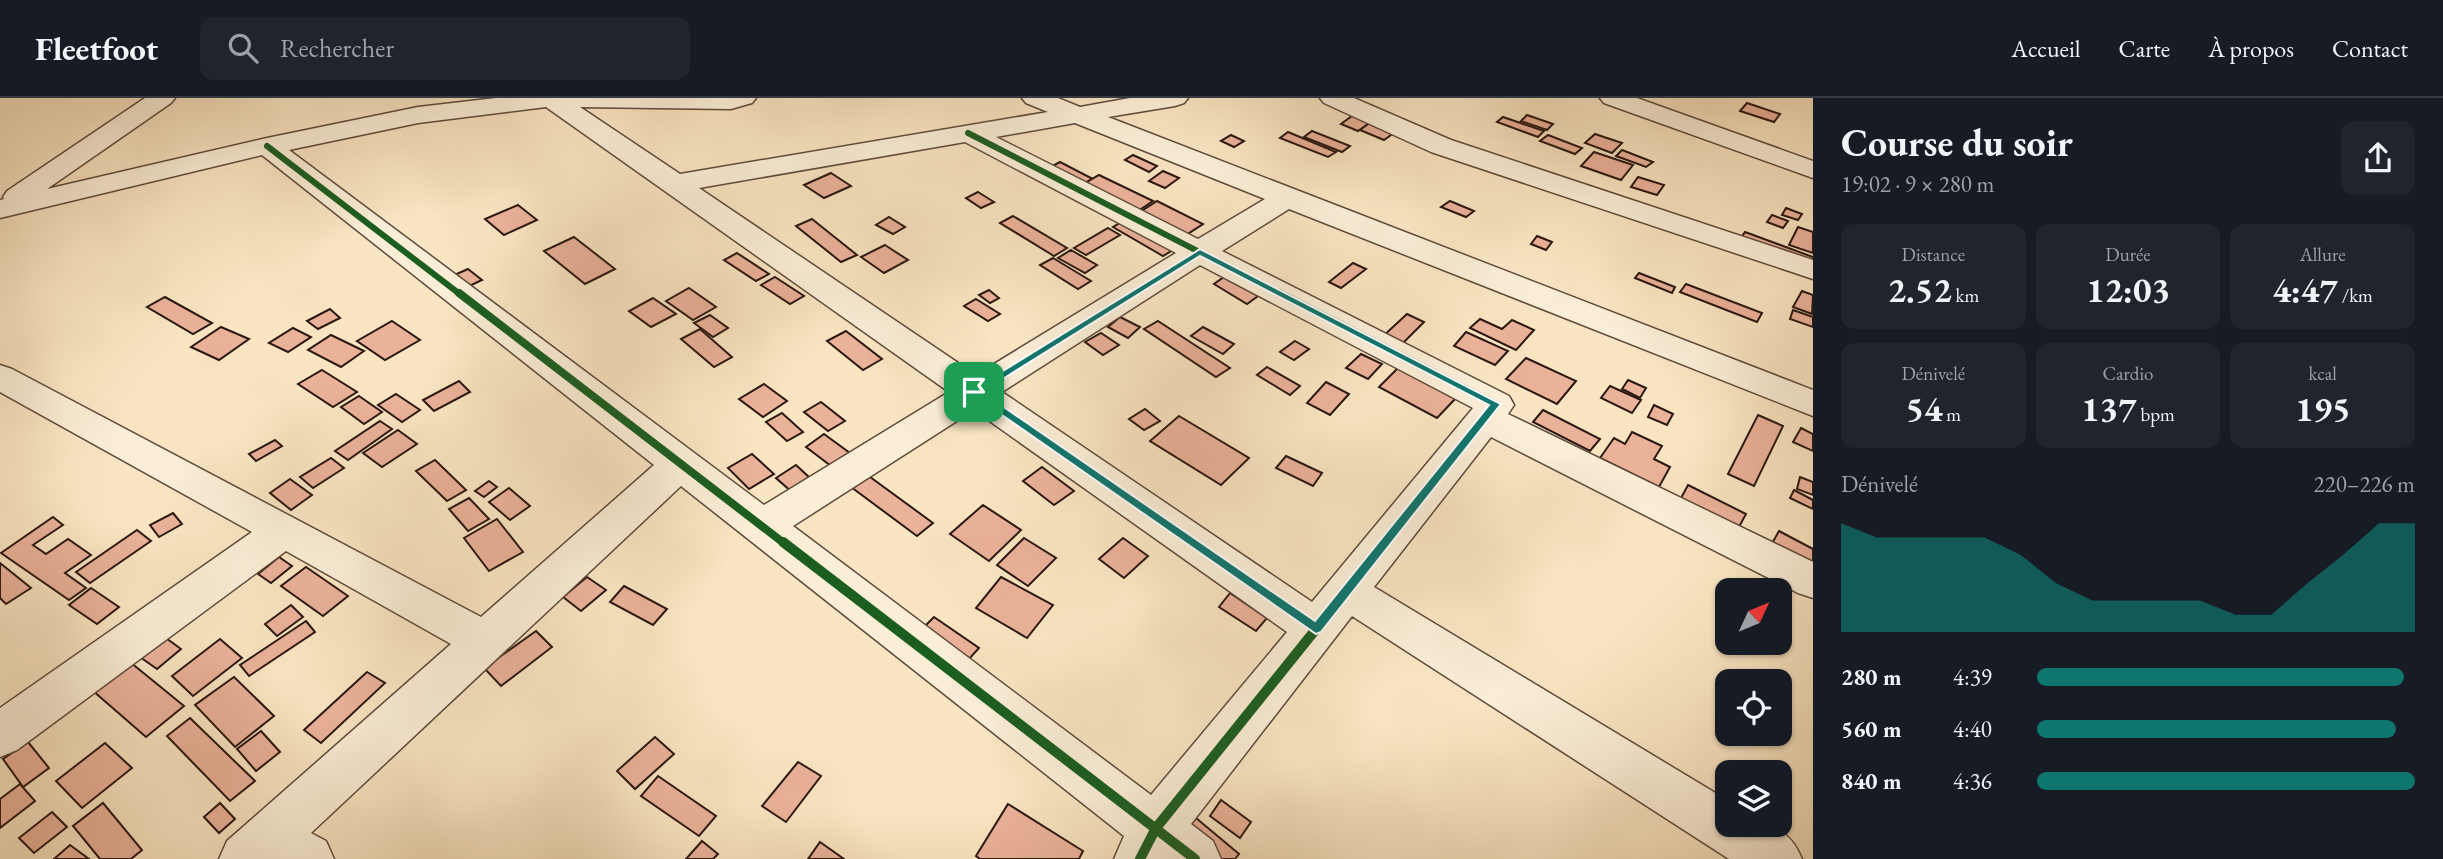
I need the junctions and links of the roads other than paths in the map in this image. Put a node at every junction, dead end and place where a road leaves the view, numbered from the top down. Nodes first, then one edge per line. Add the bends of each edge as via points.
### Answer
1 (162, 98) edge
2 (743, 98) edge
3 (1035, 98) edge
4 (1175, 98) edge
5 (1333, 98) edge
6 (1613, 98) edge
7 (551, 99) edge
8 (1080, 114) junction
9 (968, 133) junction
10 (267, 146) junction
11 (1813, 170) edge
12 (673, 184) junction
13 (1289, 196) junction
14 (0, 209) edge
15 (1200, 252) junction
16 (1813, 270) edge
17 (0, 377) edge
18 (974, 392) junction
19 (1813, 404) edge
20 (1485, 418) junction
21 (681, 463) junction
22 (762, 526) junction
23 (284, 531) junction
24 (1813, 581) edge
25 (1346, 591) junction
26 (1316, 628) junction
27 (485, 641) junction
28 (0, 734) edge
29 (1148, 843) edge
30 (274, 852) edge
31 (1195, 859) edge
32 (1776, 859) edge

1 - 14 street
2 - 7 street
3 - 8 street
4 - 8 street
5 - 16 street via 1441,146
6 - 11 street
7 - 10 street via 418,116
7 - 12 street
8 - 9 street
8 - 13 street
9 - 12 street
9 - 15 street
10 - 14 street
10 - 21 street
12 - 18 street
13 - 15 street
13 - 19 street
15 - 18 street
15 - 20 street via 1496,404
17 - 23 street
18 - 22 street
18 - 26 street
20 - 24 street
20 - 25 street
21 - 22 street
21 - 27 street
22 - 29 street
23 - 27 street
23 - 28 street
25 - 26 street
25 - 32 street
26 - 29 street
27 - 30 street
29 - 31 street

